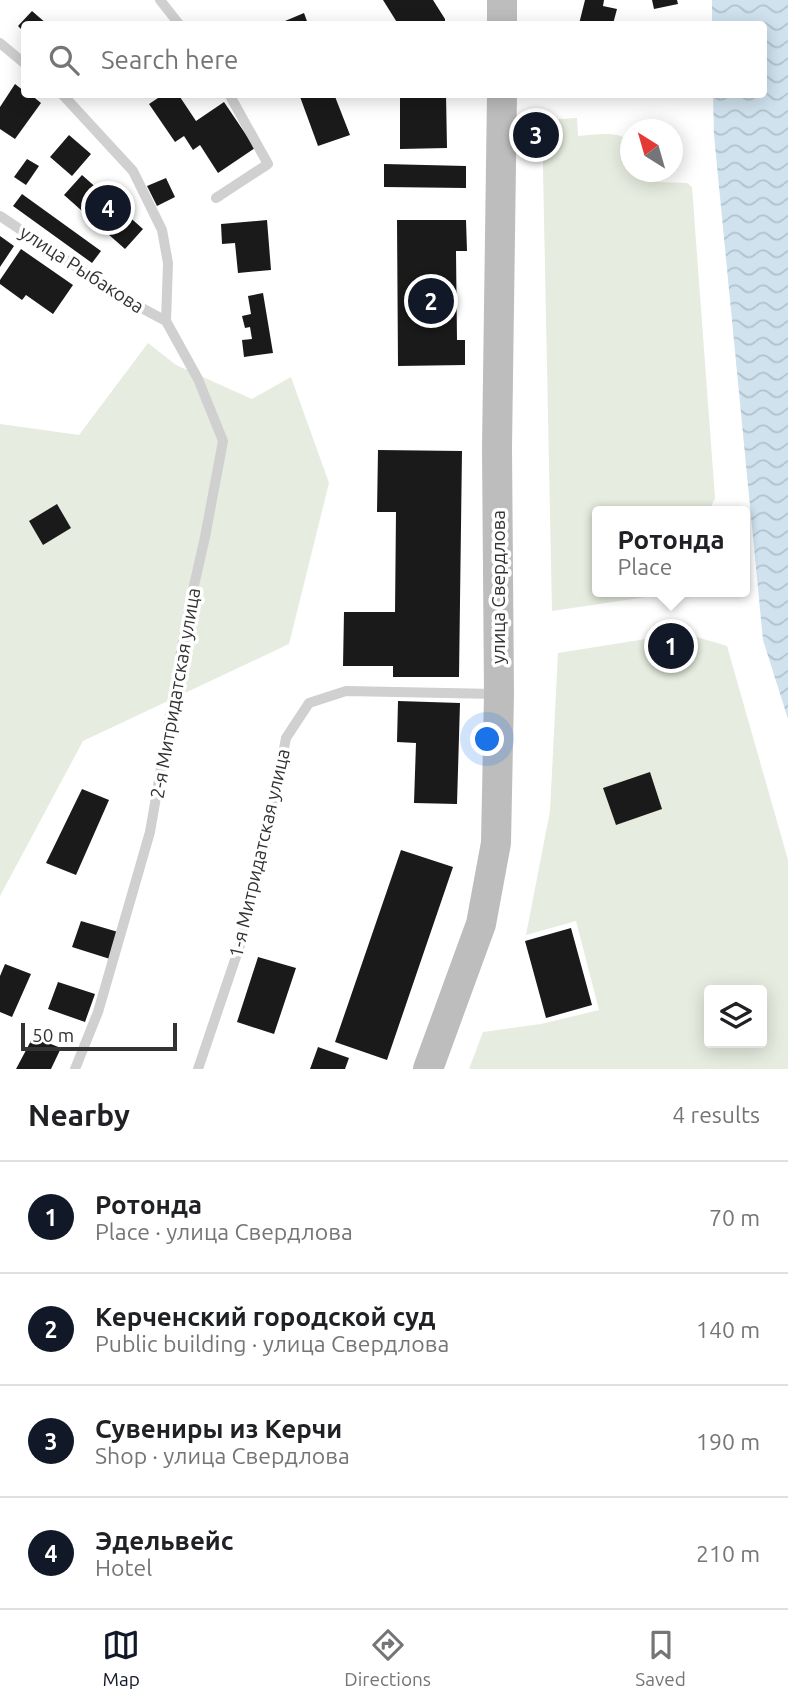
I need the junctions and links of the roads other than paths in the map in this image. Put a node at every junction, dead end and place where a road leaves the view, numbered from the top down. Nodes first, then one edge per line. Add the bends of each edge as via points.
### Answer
1 (160, 0) edge
2 (502, 0) edge
3 (177, 21) edge
4 (502, 21) edge
5 (0, 43) edge
6 (21, 60) edge
7 (66, 98) edge
8 (231, 98) edge
9 (502, 98) edge
10 (216, 198) dead end
11 (0, 216) edge
12 (166, 321) junction
13 (499, 694) junction
14 (75, 1069) edge
15 (198, 1069) edge
16 (428, 1069) edge

1 - 3 lane
2 - 4 main road
5 - 6 lane
7 - 12 lane via 133,171 162,230 167,263
8 - 10 lane via 268,164
9 - 13 main road, улица Свердлова
11 - 12 lane, улица Рыбакова via 123,298
12 - 14 lane, 2-я Митридатская улица via 198,379 223,442 150,832 98,1012
13 - 15 lane, 1-я Митридатская улица via 346,691 309,703 286,738 241,942
13 - 16 main road, улица Свердлова via 496,843 481,923

